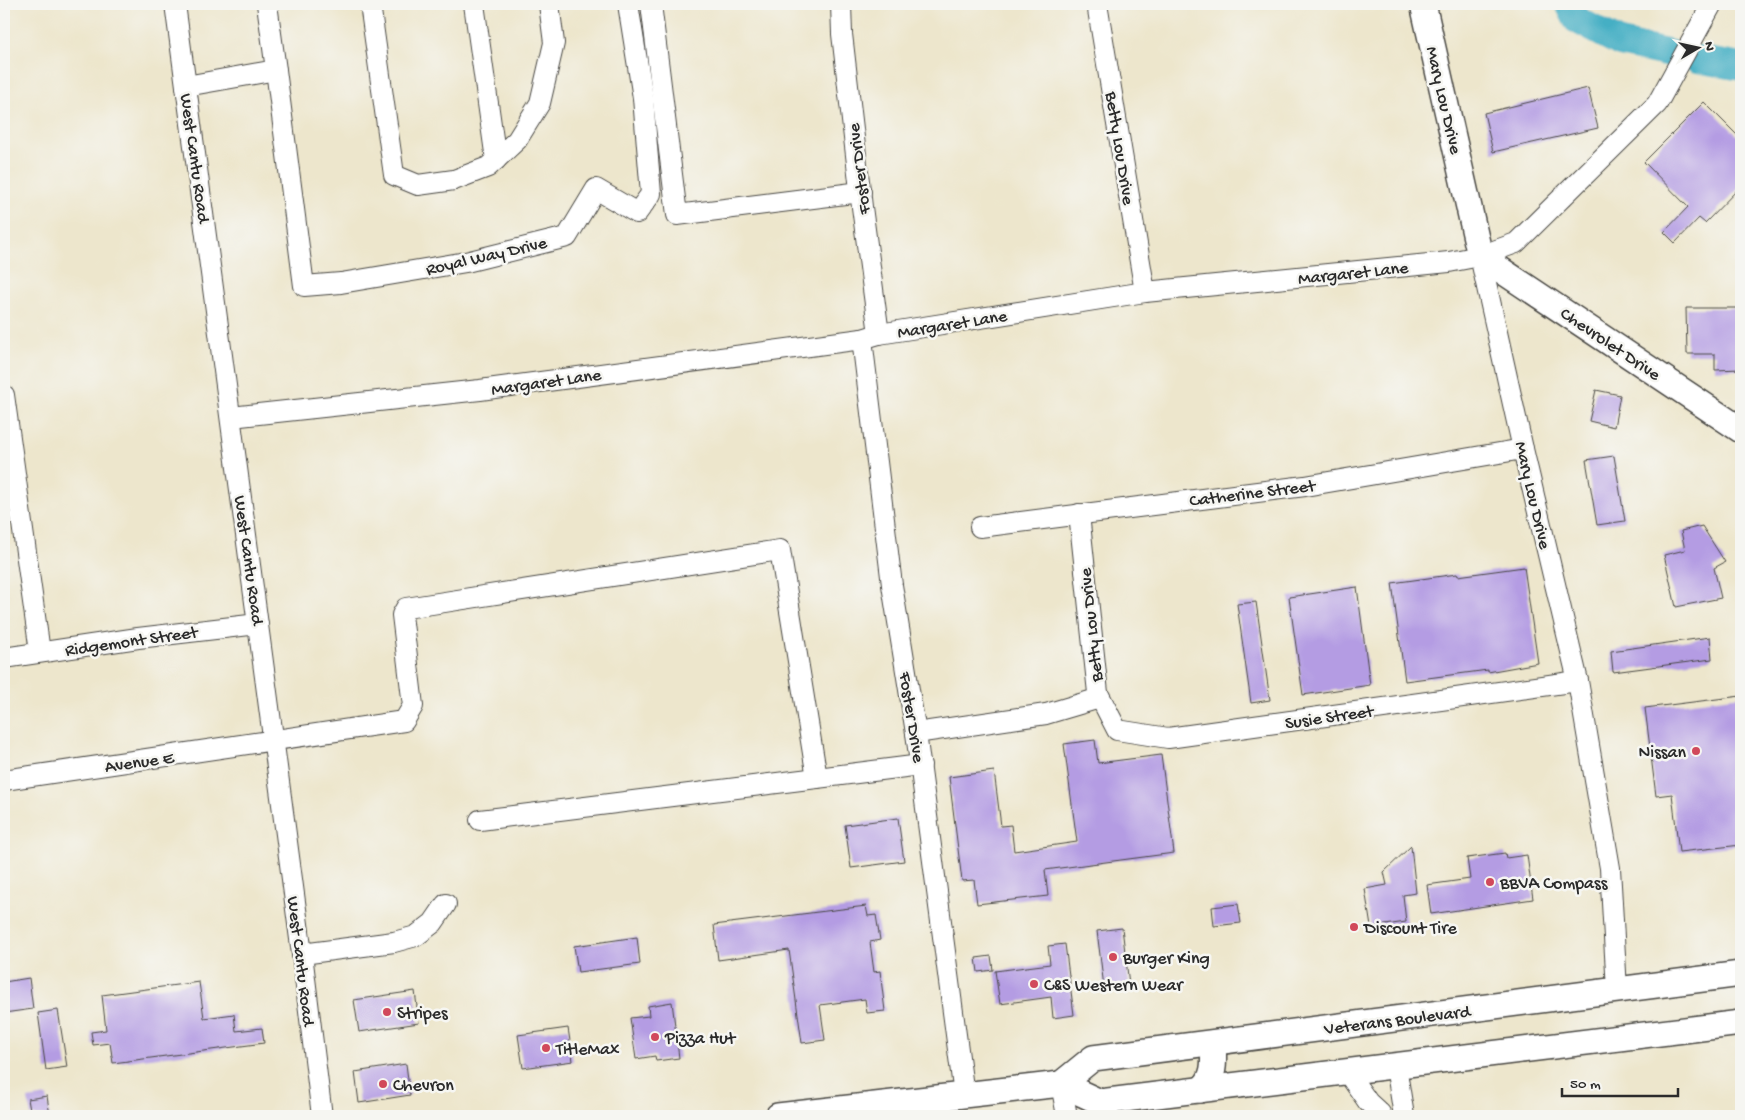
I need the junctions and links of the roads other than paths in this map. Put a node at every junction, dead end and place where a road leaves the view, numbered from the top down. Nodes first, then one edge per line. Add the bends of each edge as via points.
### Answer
1 (175, 4) edge
2 (267, 4) edge
3 (370, 4) edge
4 (474, 4) edge
5 (548, 4) edge
6 (628, 4) edge
7 (651, 4) edge
8 (841, 4) edge
9 (1097, 4) edge
10 (1423, 4) edge
11 (1712, 4) edge
12 (276, 70) junction
13 (186, 86) junction
14 (496, 160) junction
15 (861, 192) junction
16 (1480, 256) junction
17 (1145, 292) junction
18 (871, 336) junction
19 (4, 395) edge
20 (231, 418) junction
21 (1741, 430) edge
22 (1523, 449) junction
23 (1079, 514) junction
24 (980, 527) dead end
25 (258, 624) junction
26 (40, 652) junction
27 (4, 658) edge
28 (1578, 681) junction
29 (1100, 698) junction
30 (916, 733) junction
31 (274, 742) junction
32 (921, 765) junction
33 (817, 778) junction
34 (4, 780) edge
35 (480, 820) dead end
36 (446, 904) dead end
37 (302, 954) junction
38 (1741, 974) edge
39 (1617, 990) junction
40 (1741, 1023) edge
41 (1213, 1043) junction
42 (1396, 1066) junction
43 (1347, 1072) junction
44 (1061, 1084) junction
45 (1200, 1090) junction
46 (964, 1095) junction
47 (322, 1116) edge
48 (778, 1116) edge
49 (1067, 1116) edge
50 (1380, 1116) edge
51 (1404, 1116) edge

1 - 13 street, West Cantu Road
2 - 12 street
3 - 14 street via 394,175 418,185 454,180 488,167
4 - 14 street
5 - 14 street via 554,43 540,103 517,140
6 - 12 street, Royal Way Drive via 643,98 652,194 637,213 596,189 567,236 466,262 341,284 304,286
7 - 15 street via 677,214
8 - 15 street, Foster Drive
9 - 17 street, Betty Lou Drive
10 - 16 main road, Mary Lou Drive
11 - 16 street, Margaret Lane via 1657,104 1516,243
12 - 13 street
13 - 20 street, West Cantu Road
15 - 18 street, Foster Drive
16 - 17 street, Margaret Lane via 1449,262
16 - 21 main road, Chevrolet Drive
16 - 22 street, Mary Lou Drive
17 - 18 street, Margaret Lane
18 - 20 street, Margaret Lane via 480,390
18 - 30 street, Foster Drive via 892,585
19 - 26 street
20 - 25 street, West Cantu Road
22 - 23 street, Catherine Street via 1305,486
22 - 28 street, Mary Lou Drive
23 - 24 street, Catherine Street
23 - 29 street, Betty Lou Drive
25 - 26 street, Ridgemont Street
25 - 31 street, West Cantu Road
26 - 27 street, Ridgemont Street
28 - 29 street, Susie Street via 1168,738 1117,730
28 - 39 street, Mary Lou Drive via 1610,868
29 - 30 street, Betty Lou Drive via 1046,714
30 - 32 street, Foster Drive
31 - 33 street, Avenue E via 404,722 412,706 402,615 406,608 780,550
31 - 34 street, Avenue E
31 - 37 street, West Cantu Road
32 - 33 street
32 - 46 street, Foster Drive
33 - 35 street
36 - 37 street via 434,923 416,936
37 - 47 street, West Cantu Road
38 - 39 main road, Veterans Boulevard
39 - 41 main road, Veterans Boulevard
40 - 42 main road
41 - 44 main road, Veterans Boulevard via 1092,1058
41 - 45 main road via 1212,1075 1208,1085
42 - 43 main road
42 - 51 street
43 - 45 main road
43 - 50 street
44 - 45 main road via 1100,1102
44 - 46 main road
44 - 49 street
46 - 48 main road

